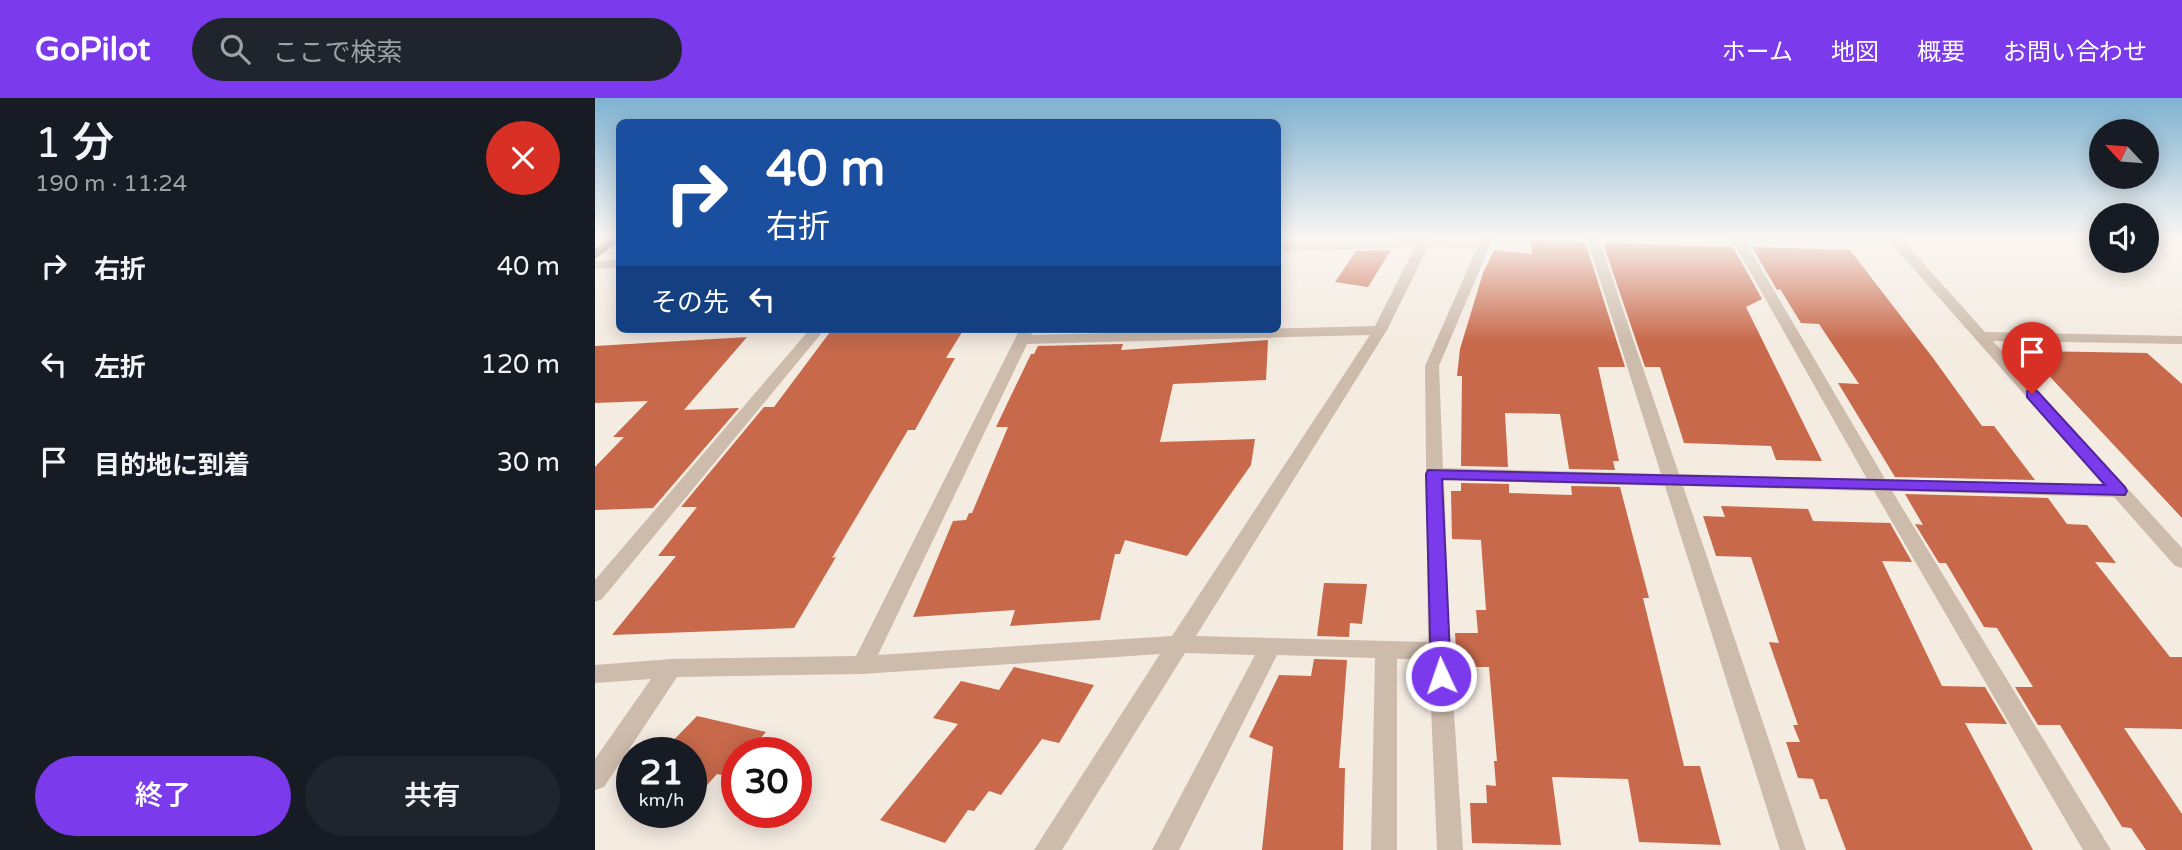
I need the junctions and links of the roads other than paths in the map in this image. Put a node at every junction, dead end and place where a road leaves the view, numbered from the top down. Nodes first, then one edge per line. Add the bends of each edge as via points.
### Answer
1 (1410, 271) edge
2 (1473, 271) edge
3 (1604, 271) edge
4 (1756, 271) edge
5 (1923, 271) edge
6 (1380, 330) junction
7 (1281, 331) edge
8 (815, 333) edge
9 (1166, 333) edge
10 (1024, 335) edge
11 (1980, 336) junction
12 (2179, 342) edge
13 (1434, 474) junction
14 (1672, 480) junction
15 (1881, 486) junction
16 (2119, 491) junction
17 (2182, 561) edge
18 (595, 594) edge
19 (1178, 644) junction
20 (1270, 648) junction
21 (1386, 650) junction
22 (1439, 651) junction
23 (862, 665) junction
24 (671, 668) junction
25 (595, 674) edge
26 (595, 779) edge
27 (1047, 850) edge
28 (1165, 850) edge
29 (1384, 850) edge
30 (1450, 850) edge
31 (1793, 850) edge
32 (2098, 850) edge

1 - 6 street
2 - 13 street via 1432,366
3 - 14 street
4 - 15 street
5 - 11 street
6 - 7 street
6 - 19 street
8 - 18 street
9 - 10 street
10 - 23 street
11 - 12 street
11 - 16 street
13 - 14 street
13 - 22 street
14 - 15 street
14 - 31 street
15 - 16 street
15 - 32 street
16 - 17 street
19 - 20 street
19 - 23 street
19 - 27 street
20 - 21 street
20 - 28 street
21 - 22 street
21 - 29 street
22 - 30 street
23 - 24 street
24 - 25 street
24 - 26 street

